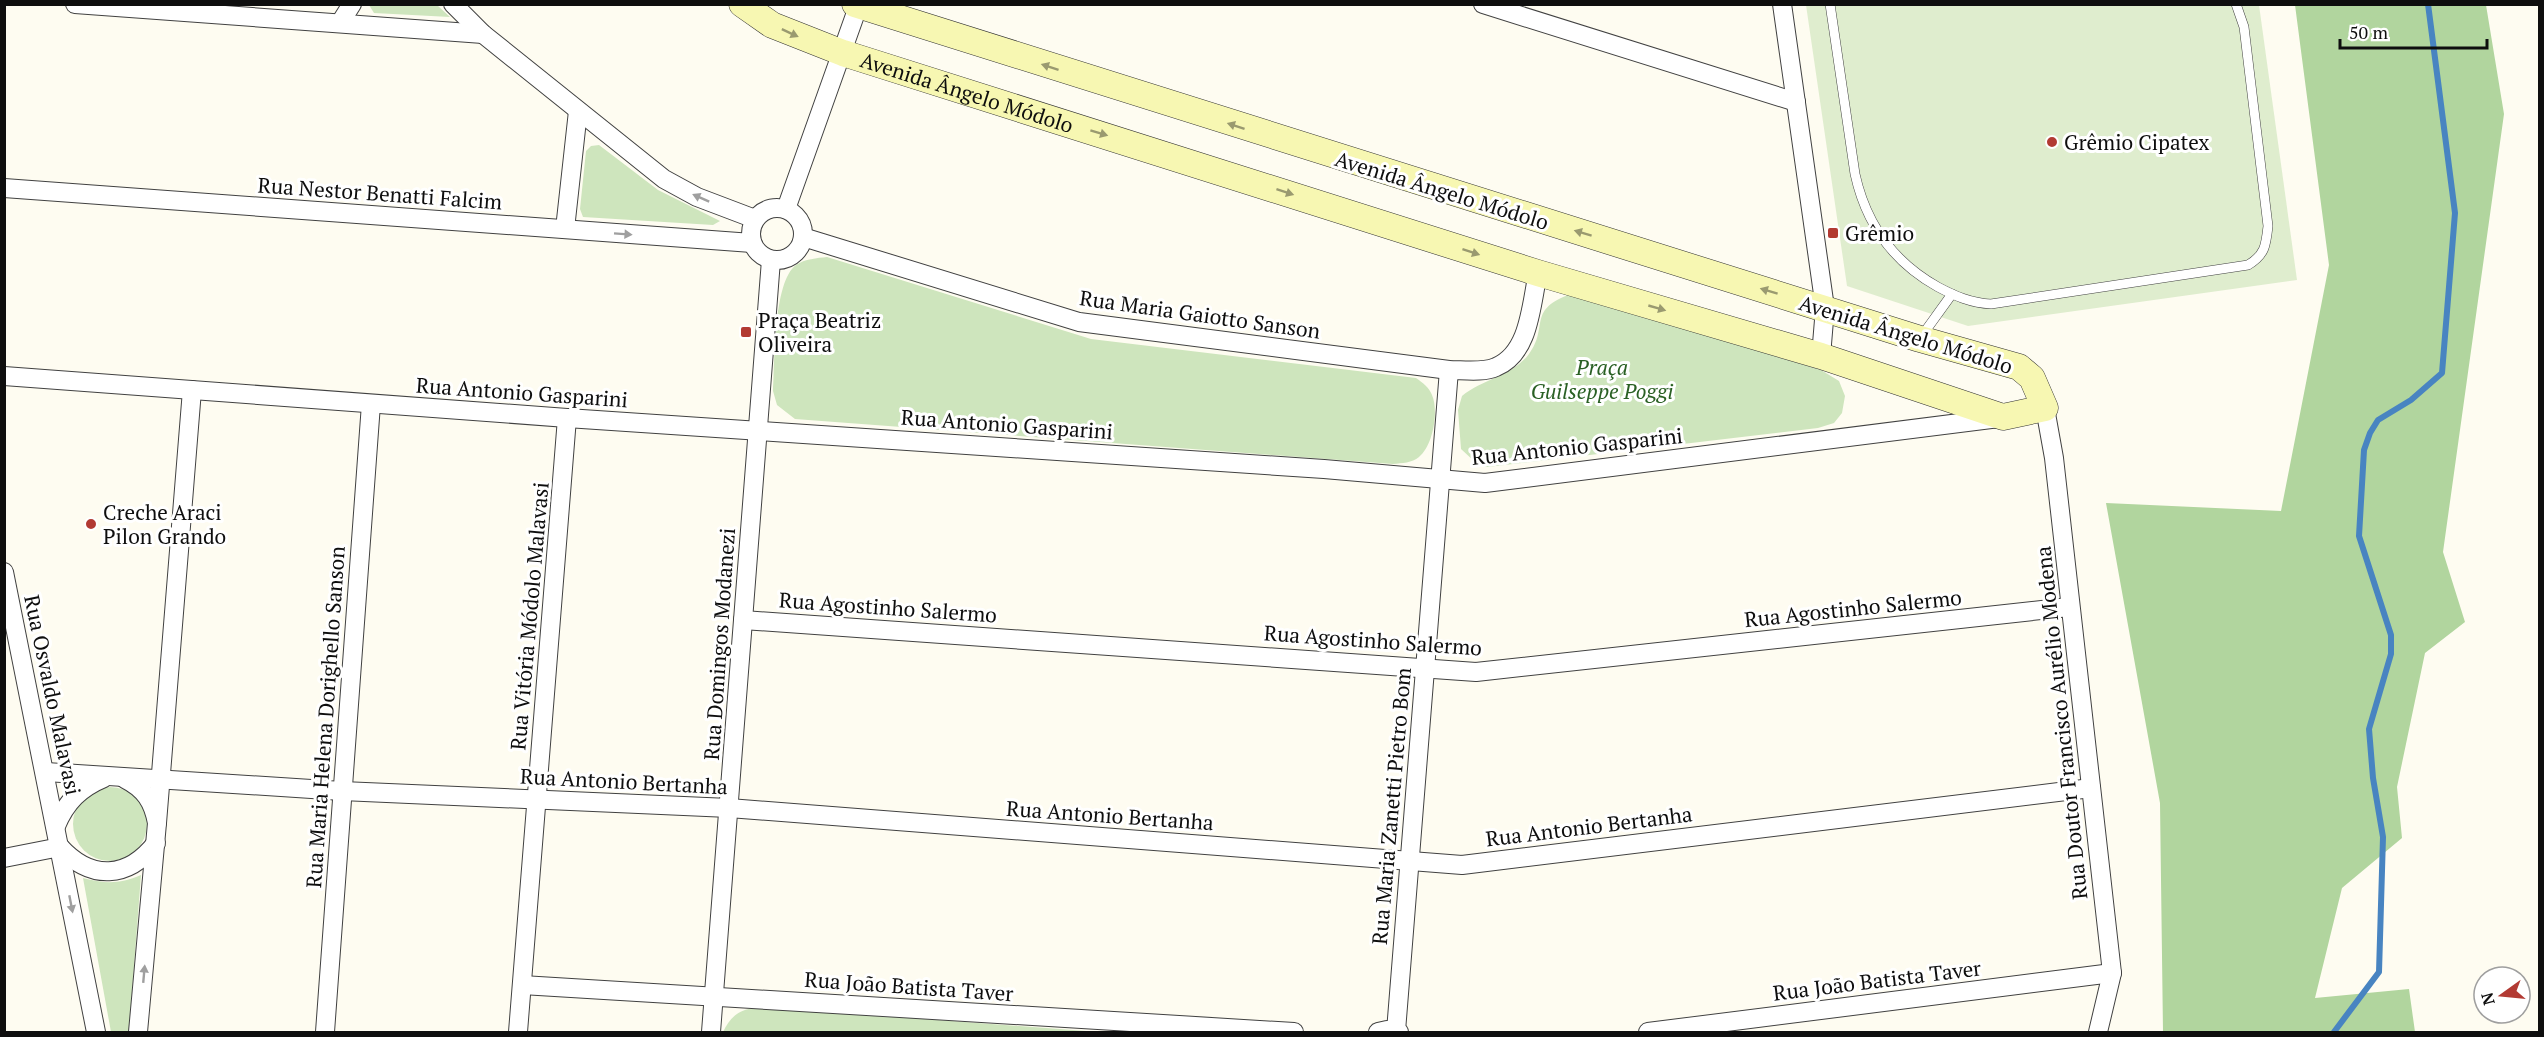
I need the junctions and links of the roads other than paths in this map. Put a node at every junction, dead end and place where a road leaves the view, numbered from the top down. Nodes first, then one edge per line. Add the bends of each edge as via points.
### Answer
1 (75, 4) edge
2 (352, 4) edge
3 (453, 4) edge
4 (742, 4) edge
5 (1483, 4) edge
6 (1782, 4) edge
7 (1830, 4) edge
8 (2236, 4) edge
9 (857, 5) edge
10 (340, 23) junction
11 (483, 34) junction
12 (843, 53) junction
13 (1796, 102) junction
14 (578, 111) junction
15 (4, 188) edge
16 (786, 209) junction
17 (755, 219) junction
18 (565, 229) junction
19 (803, 237) junction
20 (752, 243) junction
21 (771, 260) junction
22 (1538, 273) junction
23 (1952, 294) junction
24 (1825, 308) junction
25 (1920, 339) junction
26 (1821, 356) junction
27 (1449, 370) junction
28 (4, 376) edge
29 (192, 390) junction
30 (371, 404) junction
31 (2045, 408) junction
32 (2003, 417) junction
33 (567, 418) junction
34 (758, 429) junction
35 (1440, 478) junction
36 (4, 572) edge
37 (2069, 607) junction
38 (743, 620) junction
39 (1425, 669) junction
40 (46, 772) junction
41 (114, 778) junction
42 (160, 780) junction
43 (2091, 788) junction
44 (342, 791) junction
45 (537, 800) junction
46 (729, 808) junction
47 (157, 823) junction
48 (56, 826) junction
49 (156, 843) junction
50 (60, 847) junction
51 (4, 858) edge
52 (1409, 861) junction
53 (2112, 973) junction
54 (522, 985) junction
55 (714, 997) junction
56 (96, 1032) edge
57 (138, 1032) edge
58 (325, 1032) edge
59 (518, 1032) edge
60 (711, 1032) edge
61 (1294, 1032) edge
62 (1391, 1032) edge
63 (1648, 1032) edge
64 (2098, 1032) edge

1 - 10 street
2 - 10 street
3 - 11 street
4 -> 12 street, Avenida Ângelo Módolo via 772,25
5 - 13 street
6 - 13 street
7 - 23 lane via 1860,199 1882,240 1897,257 1920,277
8 - 23 lane via 2244,27 2268,226 2260,258 2248,265 1991,304 1971,302
9 - 12 street
24 -> 9 street, Avenida Ângelo Módolo
10 - 11 street
11 - 14 street
12 - 16 street
12 -> 22 street, Avenida Ângelo Módolo
13 - 24 street
17 -> 14 street via 663,179
14 - 18 street
15 - 18 street, Rua Nestor Benatti Falcim
16 - 17 street via 769,209
16 - 19 street via 799,221
17 - 20 street
18 -> 20 street, Rua Nestor Benatti Falcim
19 - 21 street via 795,252
19 - 27 street, Rua Maria Gaiotto Sanson via 1079,322
20 - 21 street
21 - 34 street, Rua Domingos Modanezi
22 -> 26 street, Avenida Ângelo Módolo
22 - 27 street, Rua Maria Gaiotto Sanson via 1524,338 1512,356 1496,367
23 - 25 lane
24 - 25 street, Avenida Ângelo Módolo
24 - 26 street
25 - 31 street, Avenida Ângelo Módolo via 2019,367 2032,378
26 - 32 street, Avenida Ângelo Módolo
27 - 35 street, Rua Maria Zanetti Pietro Bom
28 - 29 street, Rua Antonio Gasparini
29 - 30 street, Rua Antonio Gasparini
29 - 42 street
30 - 33 street, Rua Antonio Gasparini
30 - 44 street, Rua Maria Helena Dorighello Sanson
31 - 32 street
31 - 37 street, Rua Doutor Francisco Aurélio Modena
32 - 35 street, Rua Antonio Gasparini via 1485,483
33 - 34 street, Rua Antonio Gasparini
33 - 45 street, Rua Vitória Módolo Malavasi
34 - 35 street, Rua Antonio Gasparini
34 - 38 street, Rua Domingos Modanezi
35 - 39 street, Rua Maria Zanetti Pietro Bom
36 - 40 street, Rua Osvaldo Malavasi
37 - 39 street, Rua Agostinho Salermo via 1476,672
37 - 43 street, Rua Doutor Francisco Aurélio Modena
38 - 39 street, Rua Agostinho Salermo
38 - 46 street, Rua Domingos Modanezi
39 - 52 street, Rua Maria Zanetti Pietro Bom
40 - 41 street, Rua Antonio Bertanha
40 - 48 street, Rua Osvaldo Malavasi
41 - 42 street, Rua Antonio Bertanha
41 - 47 street via 136,784 147,795
41 - 48 street via 89,784 75,795
42 - 44 street, Rua Antonio Bertanha
42 - 47 street
43 - 52 street, Rua Antonio Bertanha via 1462,864
43 - 53 street, Rua Doutor Francisco Aurélio Modena
44 - 45 street, Rua Antonio Bertanha
44 - 58 street, Rua Maria Helena Dorighello Sanson
45 - 46 street, Rua Antonio Bertanha
45 - 54 street, Rua Vitória Módolo Malavasi
46 - 52 street, Rua Antonio Bertanha
46 - 55 street, Rua Domingos Modanezi
47 - 49 street
48 - 50 street
49 - 50 street via 133,866 101,872 85,868
57 -> 49 street
50 - 51 street
50 -> 56 street
52 - 62 street, Rua Maria Zanetti Pietro Bom
53 - 63 street, Rua João Batista Taver
53 - 64 street, Rua Doutor Francisco Aurélio Modena
54 - 55 street, Rua João Batista Taver
54 - 59 street, Rua Vitória Módolo Malavasi
55 - 60 street, Rua Domingos Modanezi
55 - 61 street, Rua João Batista Taver

